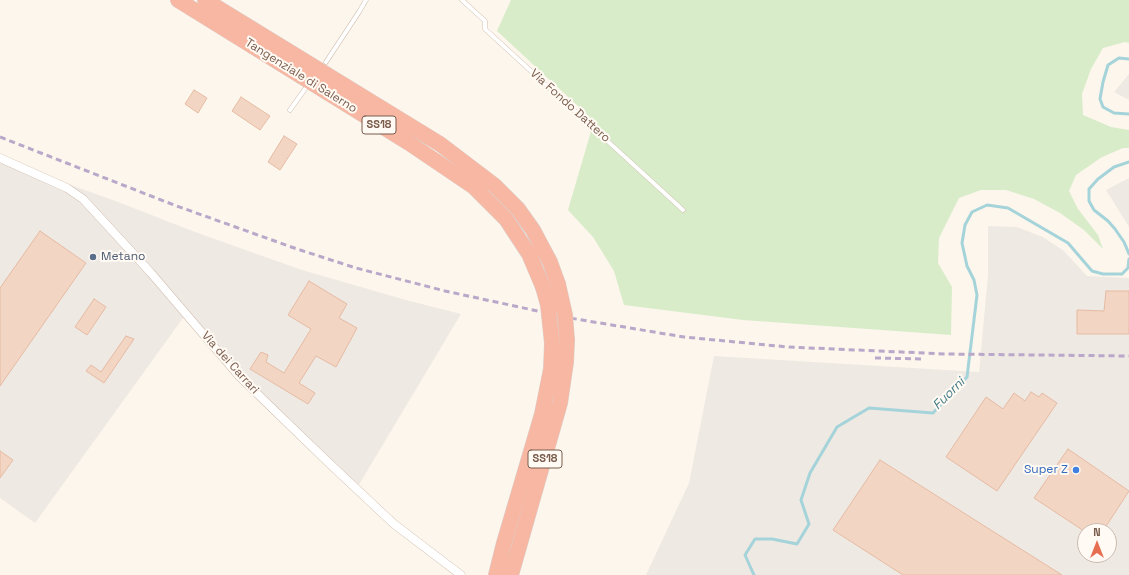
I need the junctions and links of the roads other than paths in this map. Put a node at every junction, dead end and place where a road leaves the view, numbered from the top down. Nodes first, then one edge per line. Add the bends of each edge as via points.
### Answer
1 (178, 0) edge
2 (205, 0) edge
3 (366, 0) edge
4 (462, 0) edge
5 (326, 62) dead end
6 (305, 89) dead end
7 (290, 110) dead end
8 (0, 158) edge
9 (683, 210) dead end
10 (551, 286) junction
11 (560, 342) junction
12 (461, 575) edge
13 (496, 575) edge
14 (511, 575) edge

1 - 10 highway, Tangenziale di Salerno / SS18 via 414,146 474,187 506,218
2 - 10 highway, Tangenziale di Salerno / SS18 via 440,144 494,185 518,209 533,230 550,262
3 - 5 lane
4 - 9 lane, Via Fondo Dattero via 485,21 485,29
6 - 7 lane
8 - 12 street, Via dei Carrari via 67,188 83,199 151,273 239,376 272,409 394,524
10 - 11 highway, Tangenziale di Salerno / SS18, bridge via 548,305
11 - 13 highway, Tangenziale di Salerno / SS18
11 - 14 highway, Tangenziale di Salerno / SS18 via 566,362 560,403

